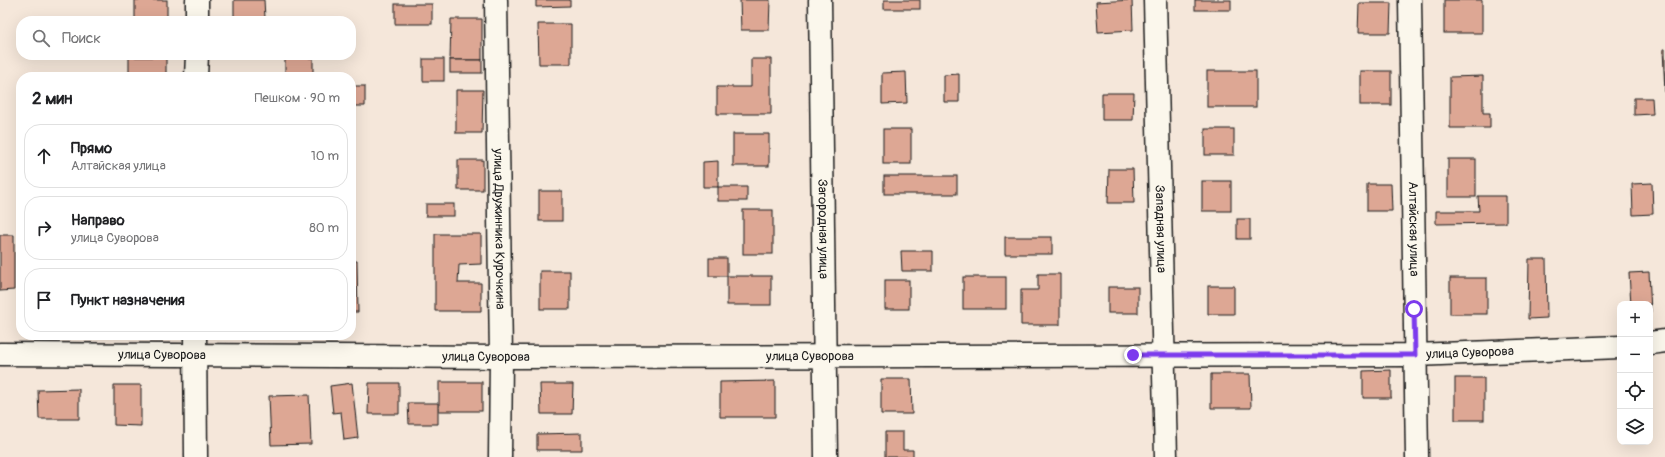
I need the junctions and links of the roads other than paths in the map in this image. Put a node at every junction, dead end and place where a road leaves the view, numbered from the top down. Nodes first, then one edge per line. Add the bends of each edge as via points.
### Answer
1 (197, 0) edge
2 (496, 0) edge
3 (820, 0) edge
4 (1156, 0) edge
5 (1410, 0) edge
6 (197, 16) edge
7 (196, 60) edge
8 (196, 72) edge
9 (1665, 341) edge
10 (1653, 343) edge
11 (194, 345) edge
12 (1617, 347) edge
13 (0, 354) edge
14 (1164, 355) junction
15 (1415, 355) junction
16 (501, 357) junction
17 (824, 357) junction
18 (196, 457) edge
19 (500, 457) edge
20 (826, 457) edge
21 (1166, 457) edge
22 (1417, 457) edge

1 - 6 street
2 - 16 street, улица Дружинника Курочкина
3 - 17 street, Загородная улица
4 - 14 street, Западная улица
5 - 15 street, Алтайская улица
7 - 8 street
9 - 10 street
11 - 13 street, улица Суворова
11 - 16 street, улица Суворова
11 - 18 street
12 - 15 street, улица Суворова
14 - 15 street, улица Суворова
14 - 17 street, улица Суворова
14 - 21 street, Западная улица
15 - 22 street, Алтайская улица
16 - 17 street, улица Суворова
16 - 19 street, улица Дружинника Курочкина
17 - 20 street, Загородная улица

